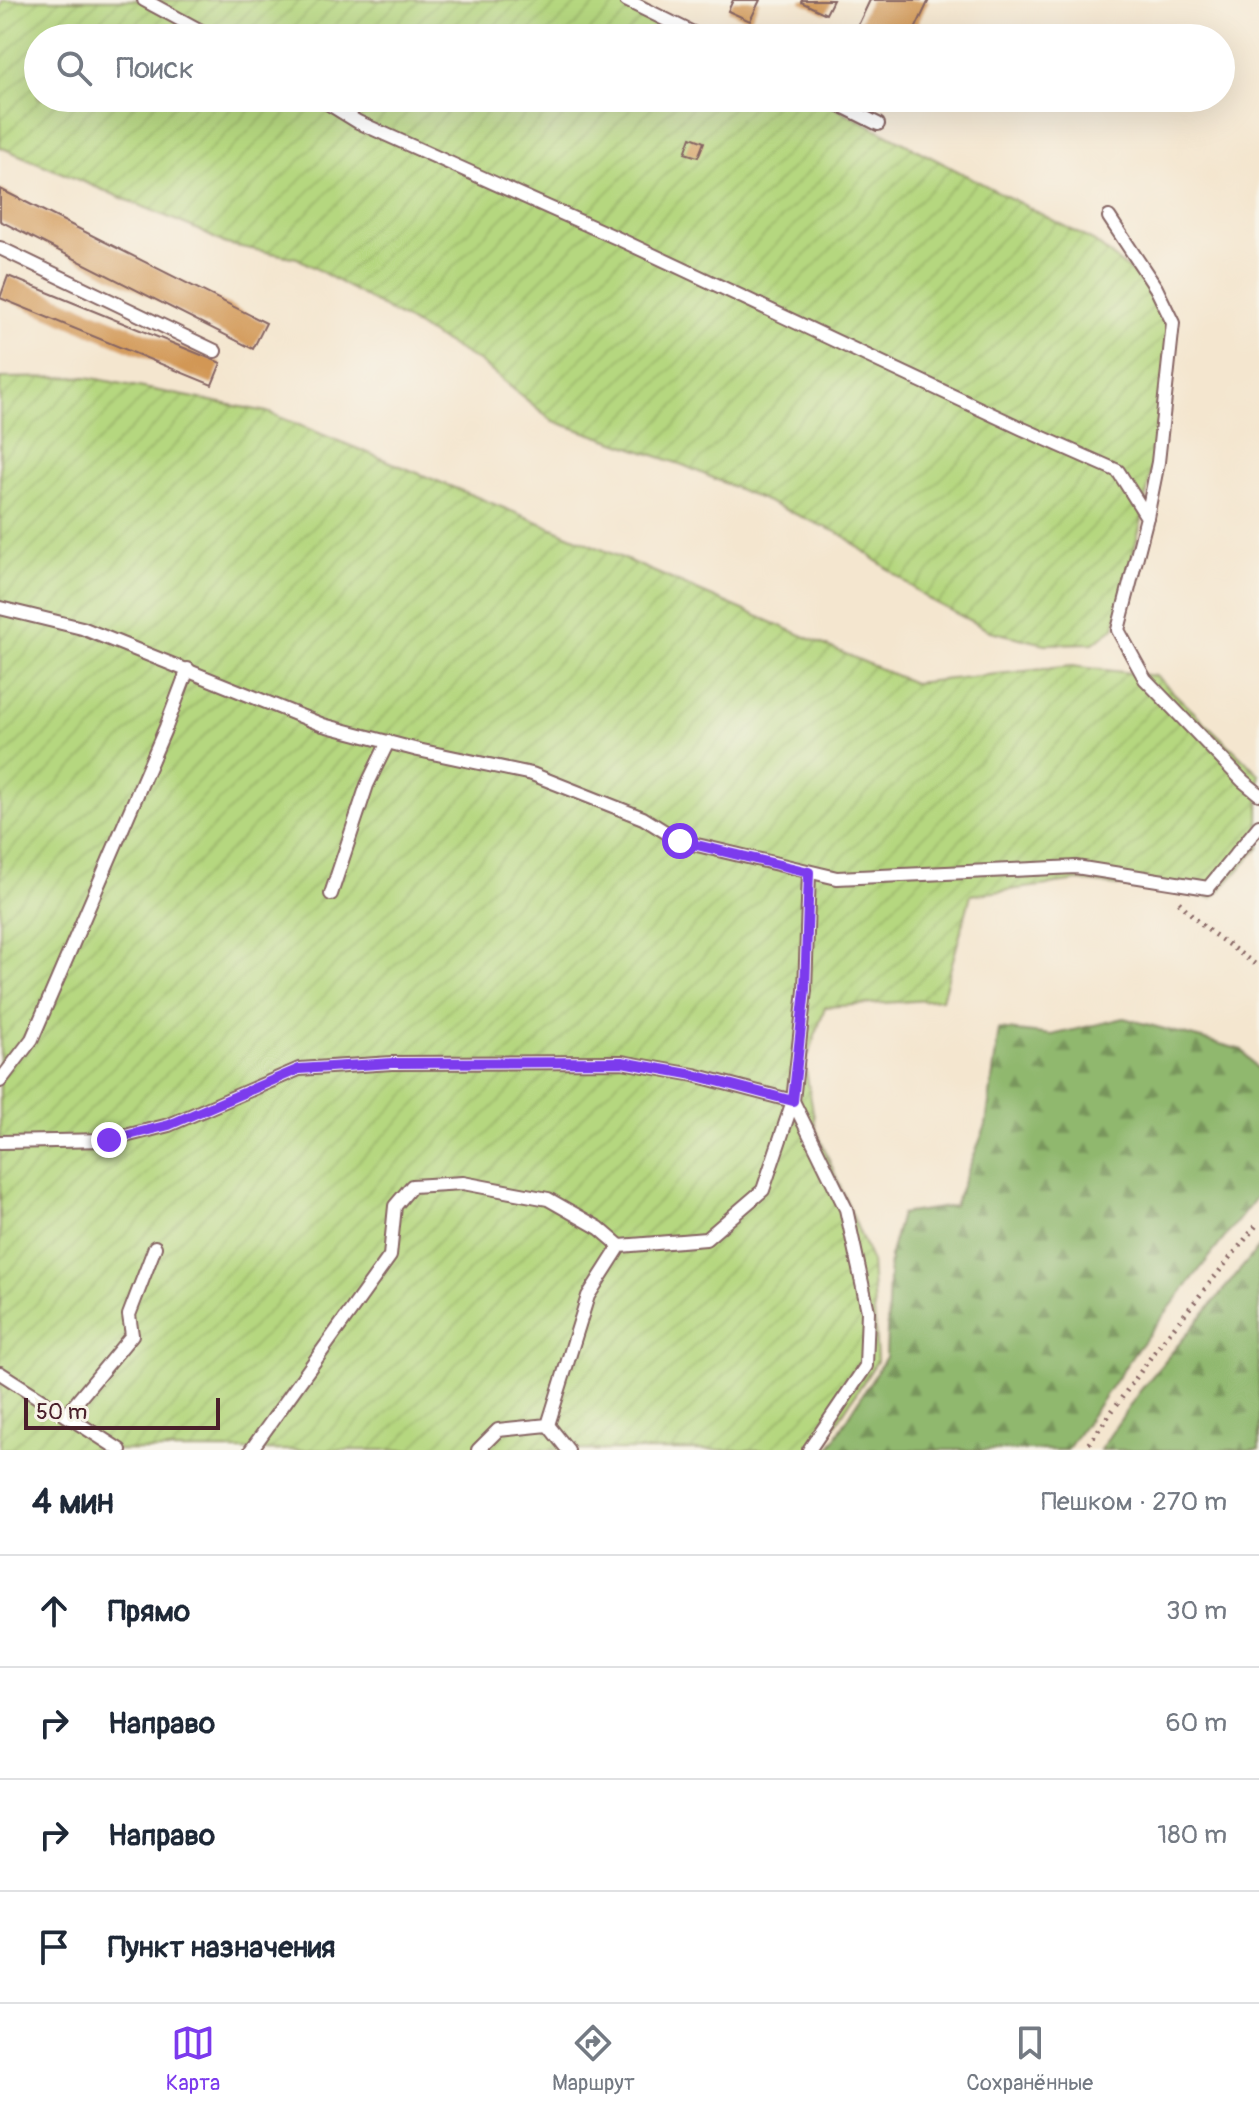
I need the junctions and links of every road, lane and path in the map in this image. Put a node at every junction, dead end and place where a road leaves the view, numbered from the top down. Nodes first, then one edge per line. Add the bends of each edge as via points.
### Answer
1 (144, 0) edge
2 (626, 0) edge
3 (188, 24) edge
4 (675, 24) edge
5 (342, 112) edge
6 (854, 112) edge
7 (878, 124) dead end
8 (1109, 217) dead end
9 (0, 248) edge
10 (215, 351) dead end
11 (1147, 517) junction
12 (0, 608) edge
13 (188, 669) junction
14 (388, 742) junction
15 (1259, 794) edge
16 (1259, 826) edge
17 (809, 872) junction
18 (1159, 881) junction
19 (331, 894) dead end
20 (1259, 967) edge
21 (0, 1081) edge
22 (793, 1101) junction
23 (0, 1142) edge
24 (1259, 1222) edge
25 (620, 1246) junction
26 (155, 1247) dead end
27 (0, 1373) edge
28 (66, 1415) junction
29 (548, 1425) junction
30 (120, 1450) edge
31 (251, 1450) edge
32 (478, 1450) edge
33 (568, 1450) edge
34 (809, 1450) edge
35 (1084, 1450) edge

1 - 3 lane
2 - 4 lane
5 - 11 lane via 1118,471
6 - 7 lane
8 - 11 lane via 1173,323
9 - 10 lane
11 - 15 lane via 1118,630 1145,679
12 - 13 lane via 82,628
13 - 14 lane via 323,725
13 - 21 lane via 32,1039
14 - 17 lane via 532,774 643,818 680,841
14 - 19 lane via 367,785
16 - 18 lane via 1208,888
17 - 18 lane via 837,878 1076,867
17 - 22 lane via 805,990
18 - 20 path via 1204,927
22 - 23 lane via 622,1062 392,1063 299,1069 169,1125 109,1140
22 - 25 lane via 763,1190 706,1239
22 - 34 lane via 846,1209 868,1311 866,1366
24 - 35 path
25 - 29 lane via 588,1296
25 - 31 lane via 548,1199 463,1183 412,1186 395,1206 390,1256
26 - 28 lane via 129,1315 132,1335
27 - 28 lane
28 - 30 lane
29 - 32 lane via 498,1430
29 - 33 lane

